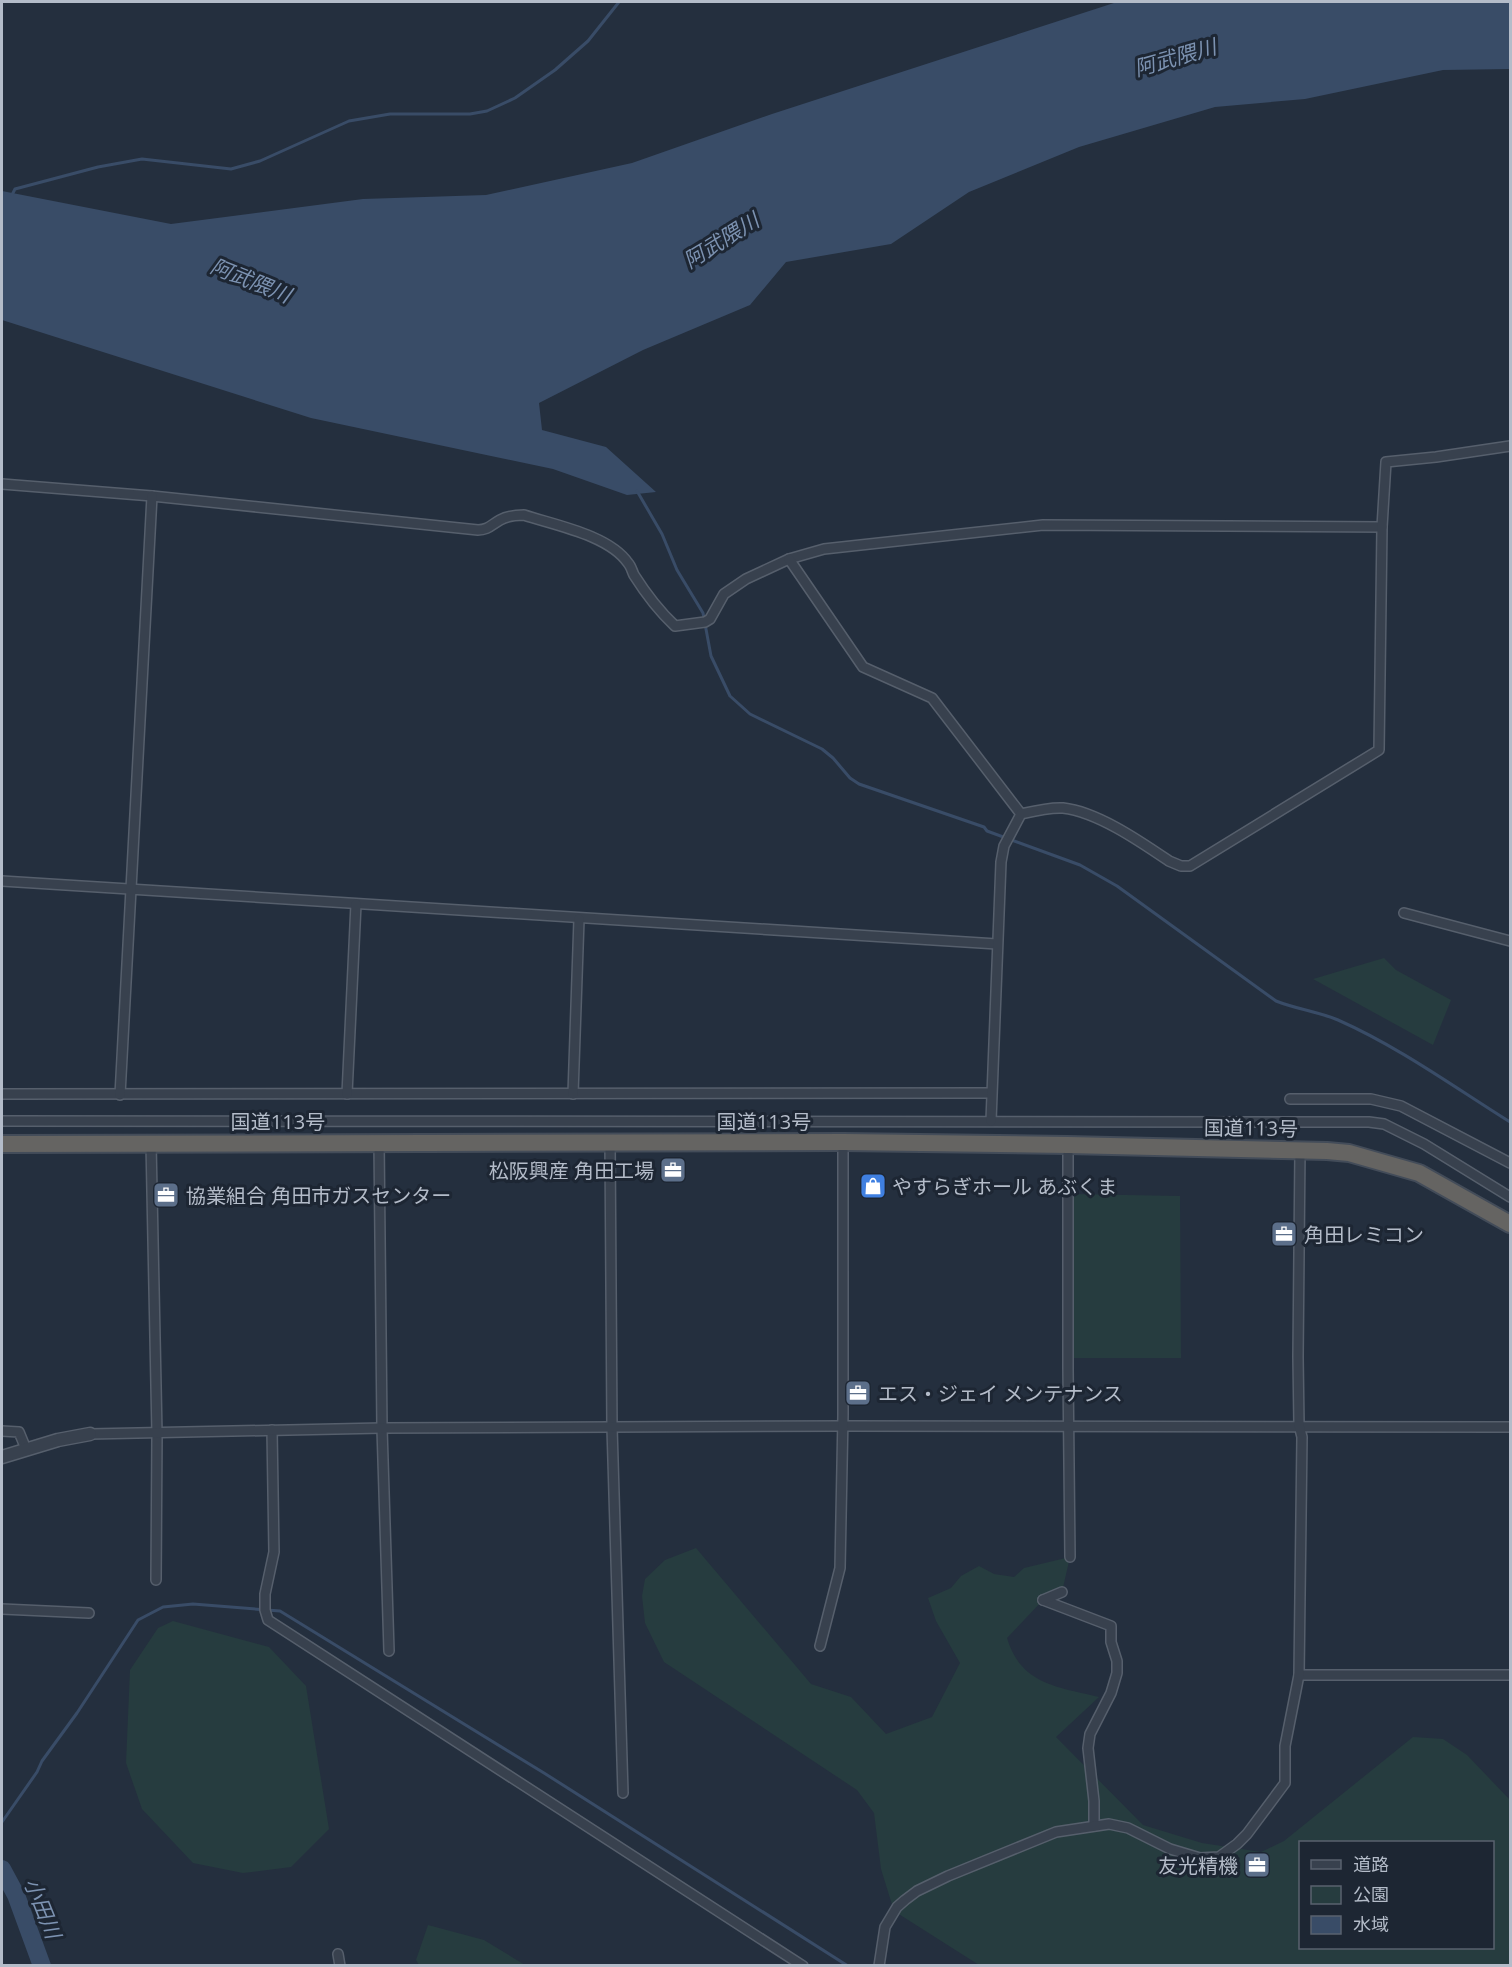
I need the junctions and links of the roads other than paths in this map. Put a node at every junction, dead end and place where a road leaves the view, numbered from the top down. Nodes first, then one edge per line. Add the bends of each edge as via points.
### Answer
1 (1510, 446) edge
2 (2, 484) edge
3 (152, 496) junction
4 (1382, 527) junction
5 (789, 559) junction
6 (1021, 814) junction
7 (2, 881) edge
8 (131, 889) junction
9 (356, 904) junction
10 (1404, 913) dead end
11 (579, 919) junction
12 (1510, 941) edge
13 (997, 944) junction
14 (991, 1093) junction
15 (2, 1094) edge
16 (347, 1094) junction
17 (573, 1094) junction
18 (120, 1095) junction
19 (1290, 1099) dead end
20 (2, 1121) edge
21 (991, 1121) junction
22 (379, 1142) junction
23 (610, 1142) junction
24 (843, 1142) junction
25 (151, 1143) junction
26 (2, 1144) edge
27 (1068, 1145) junction
28 (1300, 1150) junction
29 (1510, 1163) edge
30 (1510, 1197) edge
31 (1510, 1224) edge
32 (842, 1425) junction
33 (1070, 1425) junction
34 (1299, 1425) junction
35 (612, 1427) junction
36 (1510, 1427) edge
37 (382, 1428) junction
38 (272, 1430) junction
39 (2, 1431) edge
40 (90, 1434) joint
41 (157, 1434) junction
42 (26, 1449) junction
43 (2, 1457) edge
44 (1070, 1557) dead end
45 (156, 1580) dead end
46 (1062, 1592) dead end
47 (2, 1609) edge
48 (89, 1613) dead end
49 (820, 1646) dead end
50 (389, 1651) dead end
51 (1299, 1676) junction
52 (1510, 1676) edge
53 (623, 1793) dead end
54 (1094, 1826) junction
55 (338, 1954) dead end
56 (340, 1965) edge
57 (803, 1965) edge
58 (879, 1965) edge

1 - 4 street via 1386,462
2 - 3 street
3 - 5 street via 478,530 486,530 513,515 524,515 597,539 616,550 658,610 675,626 705,622 724,594
3 - 8 street
4 - 5 street via 1043,525 824,549
4 - 6 street via 1379,750 1190,866 1169,861 1105,822 1076,811 1061,808
5 - 6 street via 864,667 932,698
6 - 13 street via 1004,846 1001,862
7 - 8 street
8 - 9 street
8 - 18 street
9 - 11 street
9 - 16 street
10 - 12 street
11 - 13 street
11 - 17 street
13 - 14 street
14 - 17 street
14 - 21 street
15 - 18 street
16 - 17 street
16 - 18 street
19 - 29 street via 1371,1099 1401,1106
20 - 21 street
21 - 30 street via 1384,1124
22 - 23 highway, 国道113号
22 - 25 highway, 国道113号
22 - 37 street
23 - 24 highway, 国道113号
23 - 35 street
24 - 27 highway, 国道113号
24 - 32 street
25 - 26 highway, 国道113号
25 - 41 street
27 - 28 highway, 国道113号
27 - 33 street
28 - 31 highway, 国道113号 via 1349,1153 1419,1173
28 - 34 street
32 - 33 street
32 - 35 street
32 - 49 street via 840,1568
33 - 34 street
33 - 44 street
34 - 36 street
34 - 51 street
35 - 37 street
35 - 53 street
37 - 38 street
37 - 50 street
38 - 41 street
38 - 57 street via 274,1552 265,1594 268,1620
39 - 42 street via 20,1432
40 - 41 street
40 - 42 street
41 - 45 street
42 - 43 street
46 - 54 street via 1042,1600 1112,1626 1111,1642 1117,1661 1111,1693 1090,1734
47 - 48 street
51 - 52 street
51 - 54 street via 1285,1746 1285,1783 1237,1844 1219,1857 1200,1858 1170,1849 1128,1828
54 - 58 street via 1056,1832 917,1891 897,1907 885,1927
55 - 56 street

